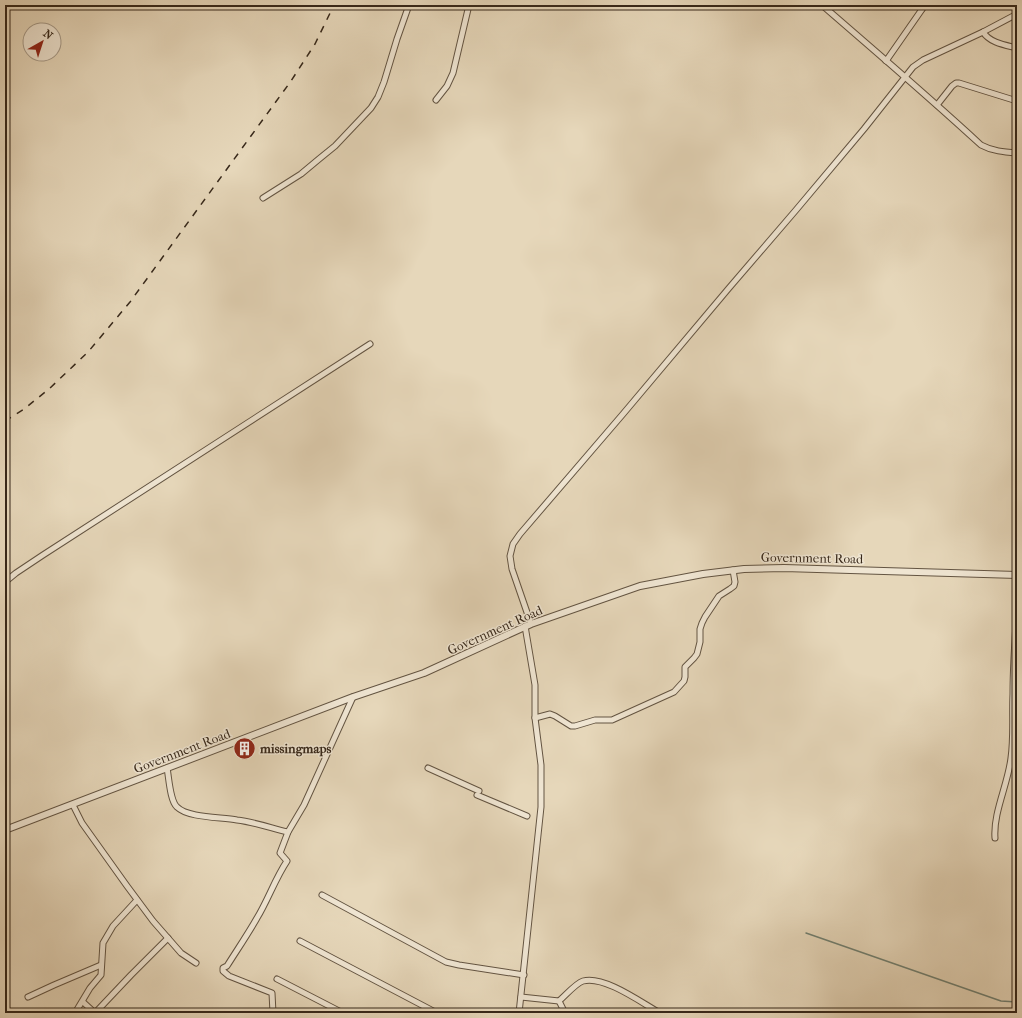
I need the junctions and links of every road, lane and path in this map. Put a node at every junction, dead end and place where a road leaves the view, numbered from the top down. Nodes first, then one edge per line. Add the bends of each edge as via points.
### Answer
1 (409, 5) edge
2 (469, 5) edge
3 (822, 5) edge
4 (918, 5) edge
5 (924, 7) edge
6 (1017, 14) edge
7 (983, 32) junction
8 (1017, 48) edge
9 (886, 61) junction
10 (905, 78) junction
11 (436, 100) dead end
12 (1017, 101) edge
13 (937, 105) junction
14 (1017, 153) edge
15 (263, 198) dead end
16 (370, 344) dead end
17 (733, 570) junction
18 (1017, 575) edge
19 (5, 582) edge
20 (1017, 609) edge
21 (528, 625) junction
22 (353, 697) junction
23 (535, 718) junction
24 (167, 768) junction
25 (428, 768) dead end
26 (73, 805) junction
27 (527, 816) dead end
28 (5, 830) edge
29 (288, 832) junction
30 (995, 838) dead end
31 (322, 895) dead end
32 (137, 900) junction
33 (168, 938) junction
34 (300, 941) dead end
35 (196, 963) dead end
36 (102, 965) junction
37 (524, 975) junction
38 (277, 979) dead end
39 (521, 997) junction
40 (28, 998) dead end
41 (559, 1001) junction
42 (83, 1002) junction
43 (5, 1005) edge
44 (652, 1008) junction
45 (9, 1013) edge
46 (75, 1013) edge
47 (95, 1013) edge
48 (273, 1013) edge
49 (343, 1013) edge
50 (437, 1013) edge
51 (519, 1013) edge
52 (565, 1013) edge
53 (648, 1013) edge
54 (660, 1013) edge

1 - 15 street via 378,98 335,146 301,174
2 - 11 street via 453,73
3 - 9 street
4 - 5 street
5 - 9 street
6 - 7 street
7 - 8 street via 992,40
7 - 10 street via 923,60 913,67
9 - 10 street
10 - 13 street
10 - 21 street via 513,544 510,556 512,568
12 - 13 street via 959,83 952,86
13 - 14 street via 981,145 988,149
16 - 19 street via 43,554
17 - 18 street, Government Road via 784,568
17 - 21 street, Government Road via 640,586
17 - 23 street via 734,586 719,596 705,617 696,654 685,667 684,681 674,692 612,720 595,720 571,726 550,714
20 - 30 street via 1012,757 996,818
21 - 22 street, Government Road via 424,673
21 - 23 street via 535,685
22 - 24 street, Government Road
22 - 29 street via 304,804
23 - 37 street via 541,765 541,807
24 - 26 street, Government Road
24 - 29 street via 175,806 182,811
25 - 27 street
26 - 28 street, Government Road
26 - 32 street via 82,823
29 - 48 street via 280,853 287,861 257,919 227,966 222,968 229,976 272,993
31 - 37 street via 446,962
32 - 33 street
32 - 36 street via 113,926 103,943
33 - 35 street via 181,953
33 - 47 street
34 - 50 street
36 - 40 street
36 - 42 street via 101,975
37 - 39 street
38 - 49 street
39 - 41 street
39 - 51 street
41 - 44 street via 583,981 595,981 624,991
41 - 52 street
42 - 46 street
42 - 47 street
43 - 45 street
44 - 53 street
44 - 54 street

